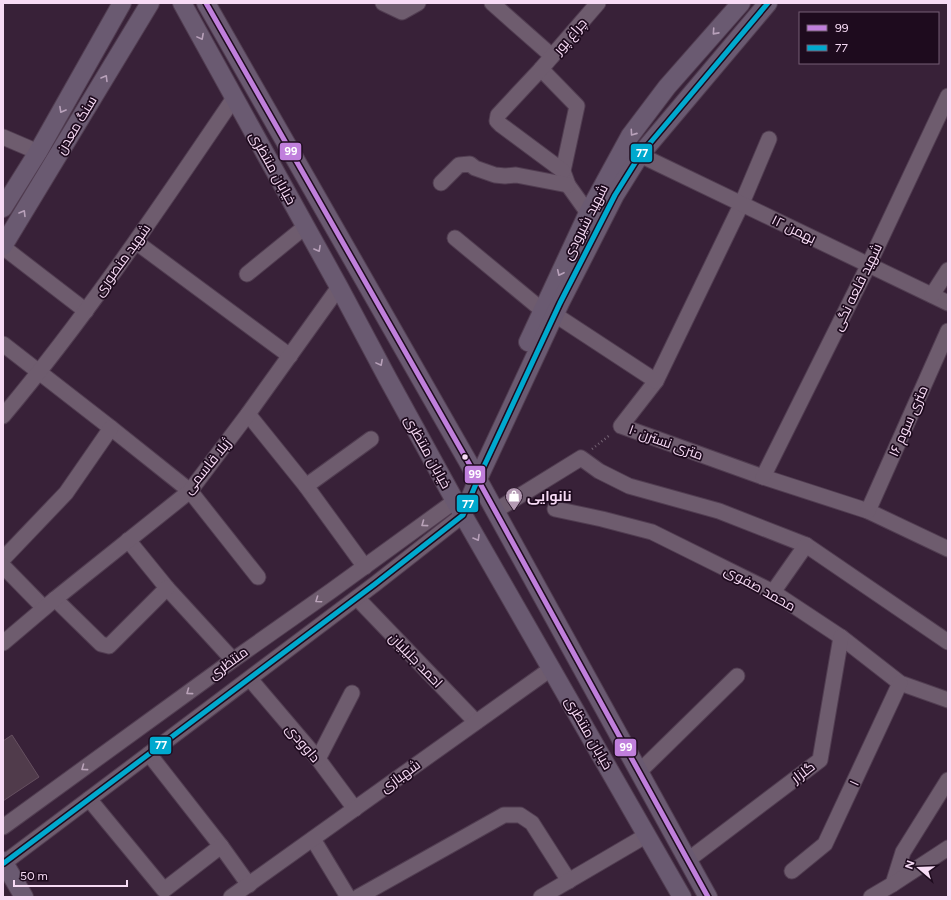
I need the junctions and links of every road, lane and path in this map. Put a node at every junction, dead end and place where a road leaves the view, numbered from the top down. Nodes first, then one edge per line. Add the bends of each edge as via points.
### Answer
1 (122, 3) edge
2 (150, 3) edge
3 (182, 3) edge
4 (206, 3) edge
5 (383, 3) edge
6 (418, 3) edge
7 (492, 3) edge
8 (598, 3) edge
9 (741, 3) edge
10 (768, 3) edge
11 (552, 56) junction
12 (541, 69) junction
13 (948, 96) edge
14 (234, 98) junction
15 (3, 137) edge
16 (769, 139) dead end
17 (38, 152) junction
18 (640, 155) junction
19 (565, 178) junction
20 (442, 182) dead end
21 (742, 203) junction
22 (3, 208) edge
23 (588, 213) junction
24 (306, 226) junction
25 (455, 238) dead end
26 (136, 242) junction
27 (3, 247) edge
28 (869, 264) junction
29 (948, 270) edge
30 (247, 274) dead end
31 (340, 287) junction
32 (932, 295) junction
33 (948, 302) edge
34 (86, 311) junction
35 (548, 312) junction
36 (948, 331) edge
37 (3, 344) edge
38 (290, 356) junction
39 (40, 373) junction
40 (656, 381) junction
41 (248, 414) junction
42 (3, 416) edge
43 (621, 426) junction
44 (111, 428) junction
45 (371, 439) dead end
46 (581, 458) junction
47 (475, 473) junction
48 (763, 477) junction
49 (306, 486) junction
50 (190, 491) junction
51 (459, 508) junction
52 (555, 509) dead end
53 (495, 511) junction
54 (868, 511) junction
55 (128, 540) junction
56 (806, 545) junction
57 (948, 549) edge
58 (3, 559) edge
59 (3, 566) edge
60 (365, 567) junction
61 (258, 577) dead end
62 (167, 588) junction
63 (773, 592) junction
64 (357, 598) junction
65 (49, 604) junction
66 (841, 637) junction
67 (948, 642) edge
68 (3, 643) edge
69 (233, 660) junction
70 (552, 668) junction
71 (736, 676) dead end
72 (250, 679) junction
73 (900, 683) junction
74 (352, 693) dead end
75 (948, 700) edge
76 (476, 722) junction
77 (149, 754) junction
78 (318, 759) junction
79 (639, 772) junction
80 (948, 780) edge
81 (89, 799) junction
82 (354, 809) junction
83 (3, 828) edge
84 (646, 835) junction
85 (313, 838) junction
86 (221, 846) junction
87 (948, 848) edge
88 (688, 860) junction
89 (3, 862) edge
90 (792, 871) dead end
91 (569, 881) junction
92 (893, 884) junction
93 (249, 885) junction
94 (24, 897) edge
95 (231, 897) edge
96 (348, 897) edge
97 (358, 897) edge
98 (541, 897) edge
99 (682, 897) edge
100 (708, 897) edge
101 (871, 897) edge

1 -> 17 main road, سنگ معدن
27 -> 2 main road, سنگ معدن
3 -> 14 main road, خیابان منتظری
4 - 47 main road, خیابان منتظری
5 - 6 street via 402,12
7 - 11 street
8 - 11 street, چراغ پور
9 -> 23 main road, شهید شیرودی via 667,87 630,136
10 - 18 main road, شهید شیرودی
11 - 12 street, چراغ پور
12 - 19 street via 577,106
12 - 19 street, چراغ پور via 498,115 497,121
13 - 28 street, شهید قلعه نگی
14 - 24 main road, خیابان منتظری
14 - 26 street, شهید منصوری
15 - 17 street
16 - 21 street, ۱۰ متری نسترن
17 - 22 main road, سنگ معدن
18 - 21 street, ۱۲ بهمن
18 - 35 main road, شهید شیرودی
19 - 20 street via 495,175 470,164 459,165
19 - 23 street
21 - 28 street, ۱۲ بهمن
21 - 40 street, ۱۰ متری نسترن
23 -> 35 main road, شهید شیرودی
24 - 30 street
24 -> 31 main road, خیابان منتظری
25 - 35 street
26 - 34 street, شهید منصوری
26 - 38 street
27 - 34 street
28 - 32 street, ۱۲ بهمن
28 - 48 street, شهید قلعه نگی
29 - 32 street
31 - 38 street, ژیلا قاسمی
31 -> 51 main road, خیابان منتظری
32 - 33 street, ۱۲ بهمن
34 - 39 street, شهید منصوری
35 - 40 street
35 - 47 main road, شهید شیرودی
36 - 54 street, ۱۶ متری سوم
37 - 39 street
38 - 41 street, ژیلا قاسمی
39 - 42 street, شهید منصوری
39 - 44 street
40 - 43 street, ۱۰ متری نسترن
41 - 49 street
41 - 50 street, ژیلا قاسمی
43 - 46 path
43 - 48 street, ۱۰ متری نسترن
44 - 50 street
44 - 58 street via 66,493
45 - 49 street
46 - 53 street
46 - 56 street via 599,471 629,486 719,511
47 - 51 main road, شهید شیرودی
47 - 53 main road, خیابان منتظری
48 - 54 street, ۱۰ متری نسترن
49 - 60 street
50 - 55 street, ژیلا قاسمی
50 - 61 street
51 -> 60 street, منتظری
51 - 64 street, منتظری
51 -> 70 main road, خیابان منتظری
52 - 63 street, محمد صفوی via 602,518 652,532
53 - 79 main road, خیابان منتظری
54 - 57 street, ۱۰ متری نسترن
55 - 62 street
55 - 65 street, ژیلا قاسمی
56 - 63 street
56 - 67 street
59 - 65 street
60 -> 69 street, منتظری
62 - 65 street via 109,646 101,644
62 - 69 street
63 - 66 street, محمد صفوی
64 - 72 street, منتظری
64 - 76 street, احمد جلیلیان
65 - 68 street, ژیلا قاسمی
66 - 73 street, محمد صفوی
66 - 88 street, گلزار via 820,760
69 -> 83 street, منتظری
70 - 76 street, شهبازی
70 - 84 main road, خیابان منتظری
71 - 79 street
72 - 77 street, منتظری
72 - 78 street, داوودی
73 - 75 street, محمد صفوی
73 - 90 street, ۱ via 825,844
74 - 78 street
76 - 82 street, شهبازی
77 - 81 street, منتظری
77 - 86 street
78 - 82 street, داوودی
79 - 88 main road, خیابان منتظری
80 - 92 street via 902,852
81 - 86 street via 164,890
81 - 89 street, منتظری
82 - 85 street, شهبازی
84 - 91 street
84 - 99 main road, خیابان منتظری
85 - 93 street, شهبازی
85 - 96 street
86 - 93 street
87 - 92 street
88 - 100 main road, خیابان منتظری
89 - 94 main road
91 - 97 street via 532,823 520,815 504,815
91 - 98 street
92 - 101 street
93 - 95 street, شهبازی

